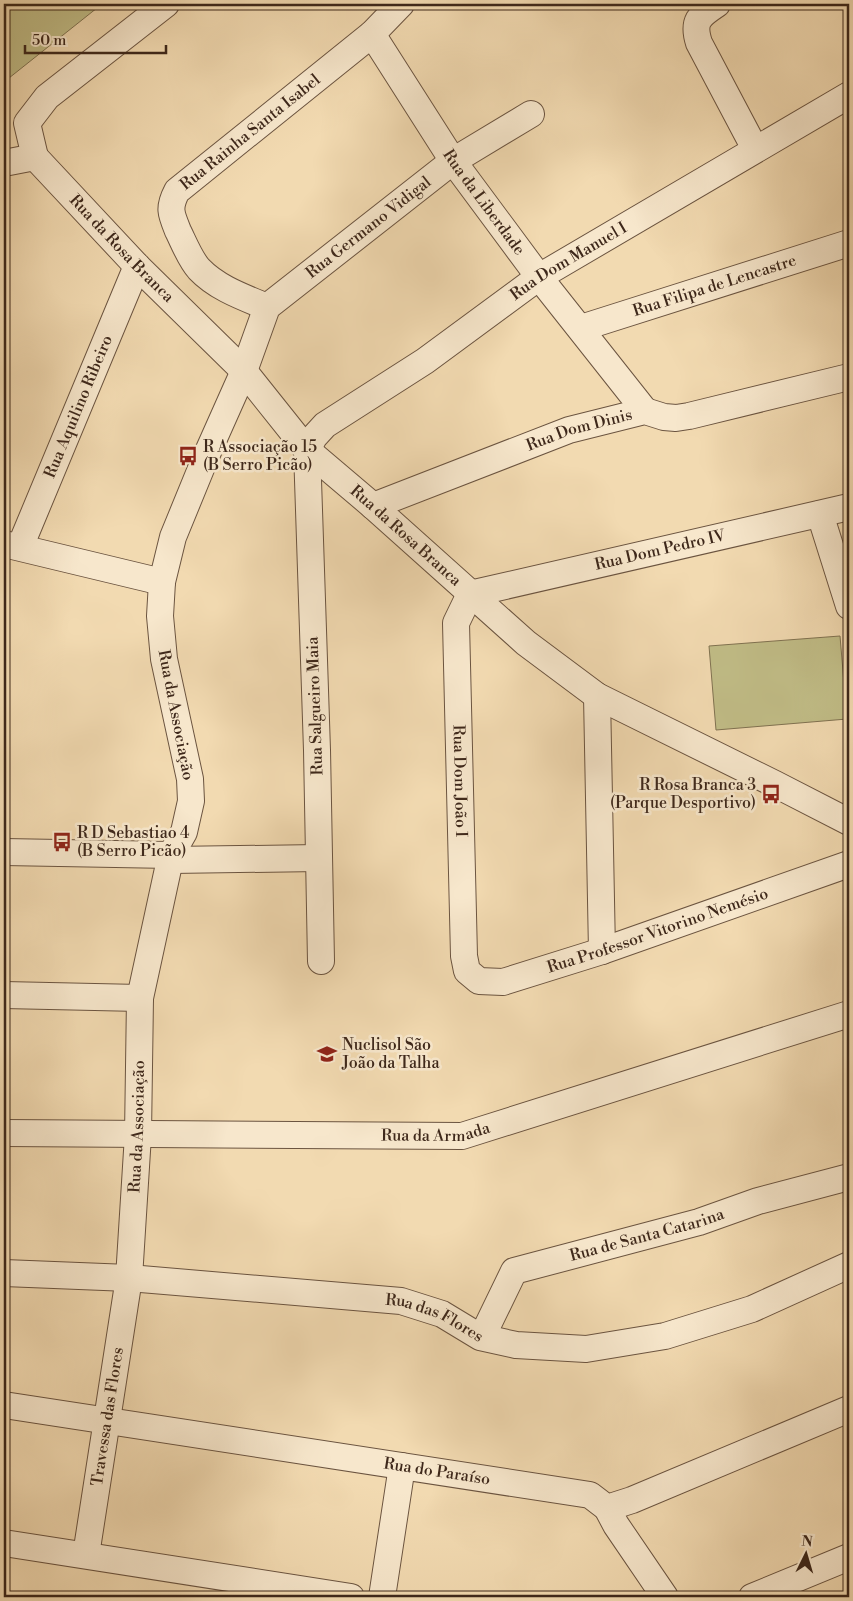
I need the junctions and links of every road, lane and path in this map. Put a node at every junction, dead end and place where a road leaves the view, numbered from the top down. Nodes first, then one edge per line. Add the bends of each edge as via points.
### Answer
1 (166, 4) edge
2 (401, 4) edge
3 (717, 4) edge
4 (372, 34) junction
5 (849, 95) edge
6 (531, 114) dead end
7 (755, 149) junction
8 (35, 157) junction
9 (453, 161) junction
10 (4, 163) edge
11 (849, 243) edge
12 (137, 266) junction
13 (539, 277) junction
14 (267, 307) junction
15 (581, 328) junction
16 (244, 371) junction
17 (849, 377) edge
18 (645, 411) junction
19 (307, 450) junction
20 (373, 506) junction
21 (849, 507) edge
22 (820, 514) junction
23 (12, 546) edge
24 (162, 582) junction
25 (470, 594) junction
26 (849, 606) edge
27 (597, 696) junction
28 (849, 822) edge
29 (4, 852) edge
30 (171, 857) junction
31 (319, 858) junction
32 (849, 864) edge
33 (602, 950) junction
34 (321, 961) dead end
35 (467, 971) joint
36 (4, 995) edge
37 (140, 998) junction
38 (849, 1014) edge
39 (4, 1133) edge
40 (138, 1135) junction
41 (849, 1177) edge
42 (849, 1266) edge
43 (4, 1273) edge
44 (128, 1278) junction
45 (482, 1337) junction
46 (4, 1405) edge
47 (849, 1408) edge
48 (106, 1421) junction
49 (402, 1466) junction
50 (606, 1508) junction
51 (4, 1544) edge
52 (86, 1555) junction
53 (849, 1557) edge
54 (351, 1597) edge
55 (382, 1597) edge
56 (665, 1597) edge
57 (752, 1597) edge

1 - 8 street via 47,97 27,123
2 - 4 street, Rua Rainha Santa Isabel
3 - 7 street via 698,20 699,44
4 - 9 street, Rua da Liberdade
4 - 14 street, Rua Rainha Santa Isabel via 177,191 170,203 172,216 198,268 235,294
5 - 7 street, Rua Dom Manuel I
6 - 9 street, Rua Germano Vidigal
7 - 13 street, Rua Dom Manuel I
8 - 10 street
8 - 12 street, Rua da Rosa Branca
9 - 13 street, Rua da Liberdade
9 - 14 street, Rua Germano Vidigal
11 - 15 street, Rua Filipa de Lencastre
12 - 16 street, Rua da Rosa Branca
12 - 23 street, Rua Aquilino Ribeiro
13 - 15 street, Rua da Liberdade
13 - 19 street, Rua Dom Manuel I via 425,360 325,424
14 - 16 street
15 - 18 street, Rua da Liberdade
16 - 19 street, Rua da Rosa Branca
16 - 24 street, Rua da Associação via 173,537
17 - 18 street, Rua Dom Dinis via 683,417 664,417
18 - 20 street, Rua Dom Dinis via 569,430
19 - 20 street, Rua da Rosa Branca
19 - 31 street, Rua Salgueiro Maia
20 - 25 street, Rua da Rosa Branca
21 - 22 street, Rua Dom Pedro IV
22 - 25 street, Rua Dom Pedro IV
22 - 26 street
23 - 24 street
24 - 30 street, Rua da Associação via 160,616 164,659 190,779 191,802 184,832
25 - 27 street, Rua da Rosa Branca via 526,643
25 - 35 street, Rua Dom João I via 456,624 464,956
27 - 28 street, Rua da Rosa Branca
27 - 33 street
29 - 30 street
30 - 31 street
30 - 37 street, Rua da Associação
31 - 34 street, Rua Salgueiro Maia
32 - 33 street, Rua Professor Vitorino Nemésio
33 - 35 street, Rua Professor Vitorino Nemésio via 503,982 479,981
36 - 37 street
37 - 40 street, Rua da Associação
38 - 40 street, Rua da Armada via 462,1136
39 - 40 street, Rua da Armada
40 - 44 street, Rua da Associação
41 - 45 street, Rua de Santa Catarina via 758,1201 698,1222 514,1271
42 - 45 street, Rua das Flores via 752,1309 665,1336 586,1349 516,1345
43 - 44 street, Rua das Flores
44 - 45 street, Rua das Flores via 401,1301 442,1314
44 - 48 street, Travessa das Flores
46 - 48 street, Rua do Paraíso
47 - 50 street
48 - 49 street, Rua do Paraíso
48 - 52 street, Travessa das Flores
49 - 50 street, Rua do Paraíso via 590,1495
49 - 55 street
50 - 56 street
51 - 52 street
52 - 54 street
53 - 57 street

